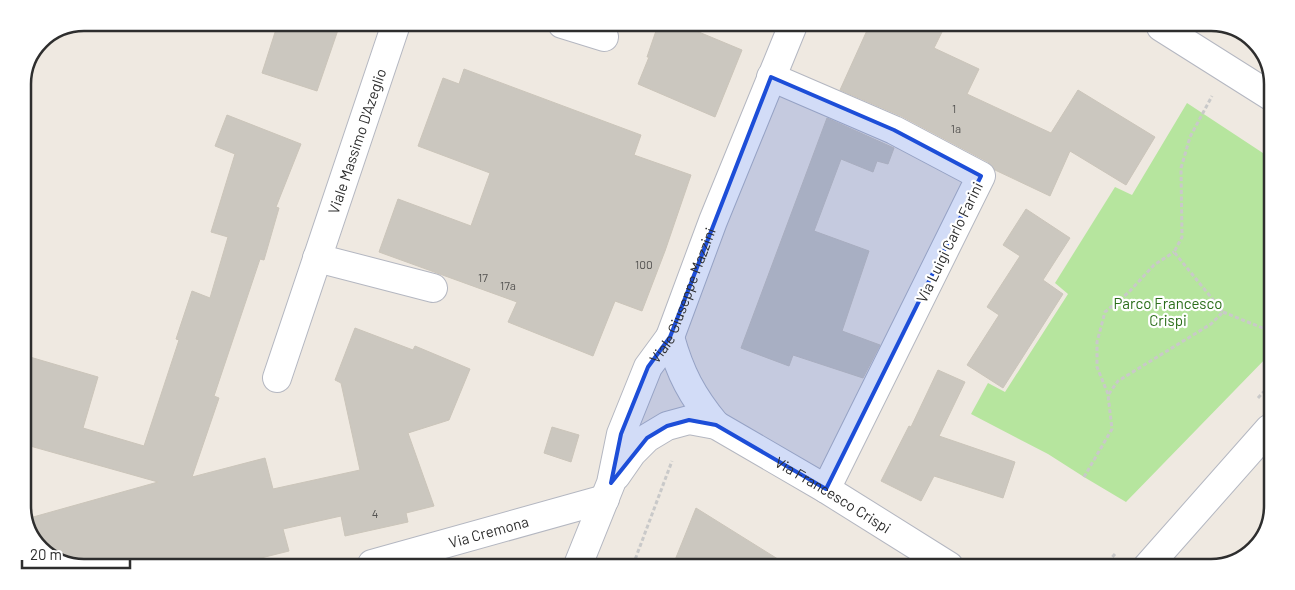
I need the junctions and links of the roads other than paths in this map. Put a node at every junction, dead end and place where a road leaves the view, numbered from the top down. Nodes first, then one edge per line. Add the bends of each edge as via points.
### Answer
1 (394, 31) edge
2 (585, 31) edge
3 (791, 31) edge
4 (1167, 31) edge
5 (604, 37) dead end
6 (771, 77) junction
7 (1264, 92) edge
8 (317, 258) junction
9 (432, 288) dead end
10 (670, 337) junction
11 (277, 378) dead end
12 (716, 425) junction
13 (1264, 435) edge
14 (826, 489) junction
15 (608, 491) junction
16 (388, 559) edge
17 (580, 559) edge
18 (938, 559) edge
19 (1154, 559) edge

1 - 8 street, Viale Massimo D'Azeglio
2 - 5 street
3 - 6 street, Viale Giuseppe Mazzini
4 - 7 street
6 - 10 street, Viale Giuseppe Mazzini
6 - 14 street, Via Luigi Carlo Farini via 894,130 981,176
8 - 9 street
8 - 11 street, Viale Massimo D'Azeglio
10 - 12 street, Via Francesco Crispi via 678,365 690,389
10 - 15 street, Viale Giuseppe Mazzini via 648,367 621,434
12 - 14 street, Via Francesco Crispi
12 - 15 street, Via Francesco Crispi via 689,420 667,426 647,438 632,453
13 - 19 street
14 - 18 street, Via Francesco Crispi
15 - 16 street, Via Cremona
15 - 17 street, Viale Giuseppe Mazzini

